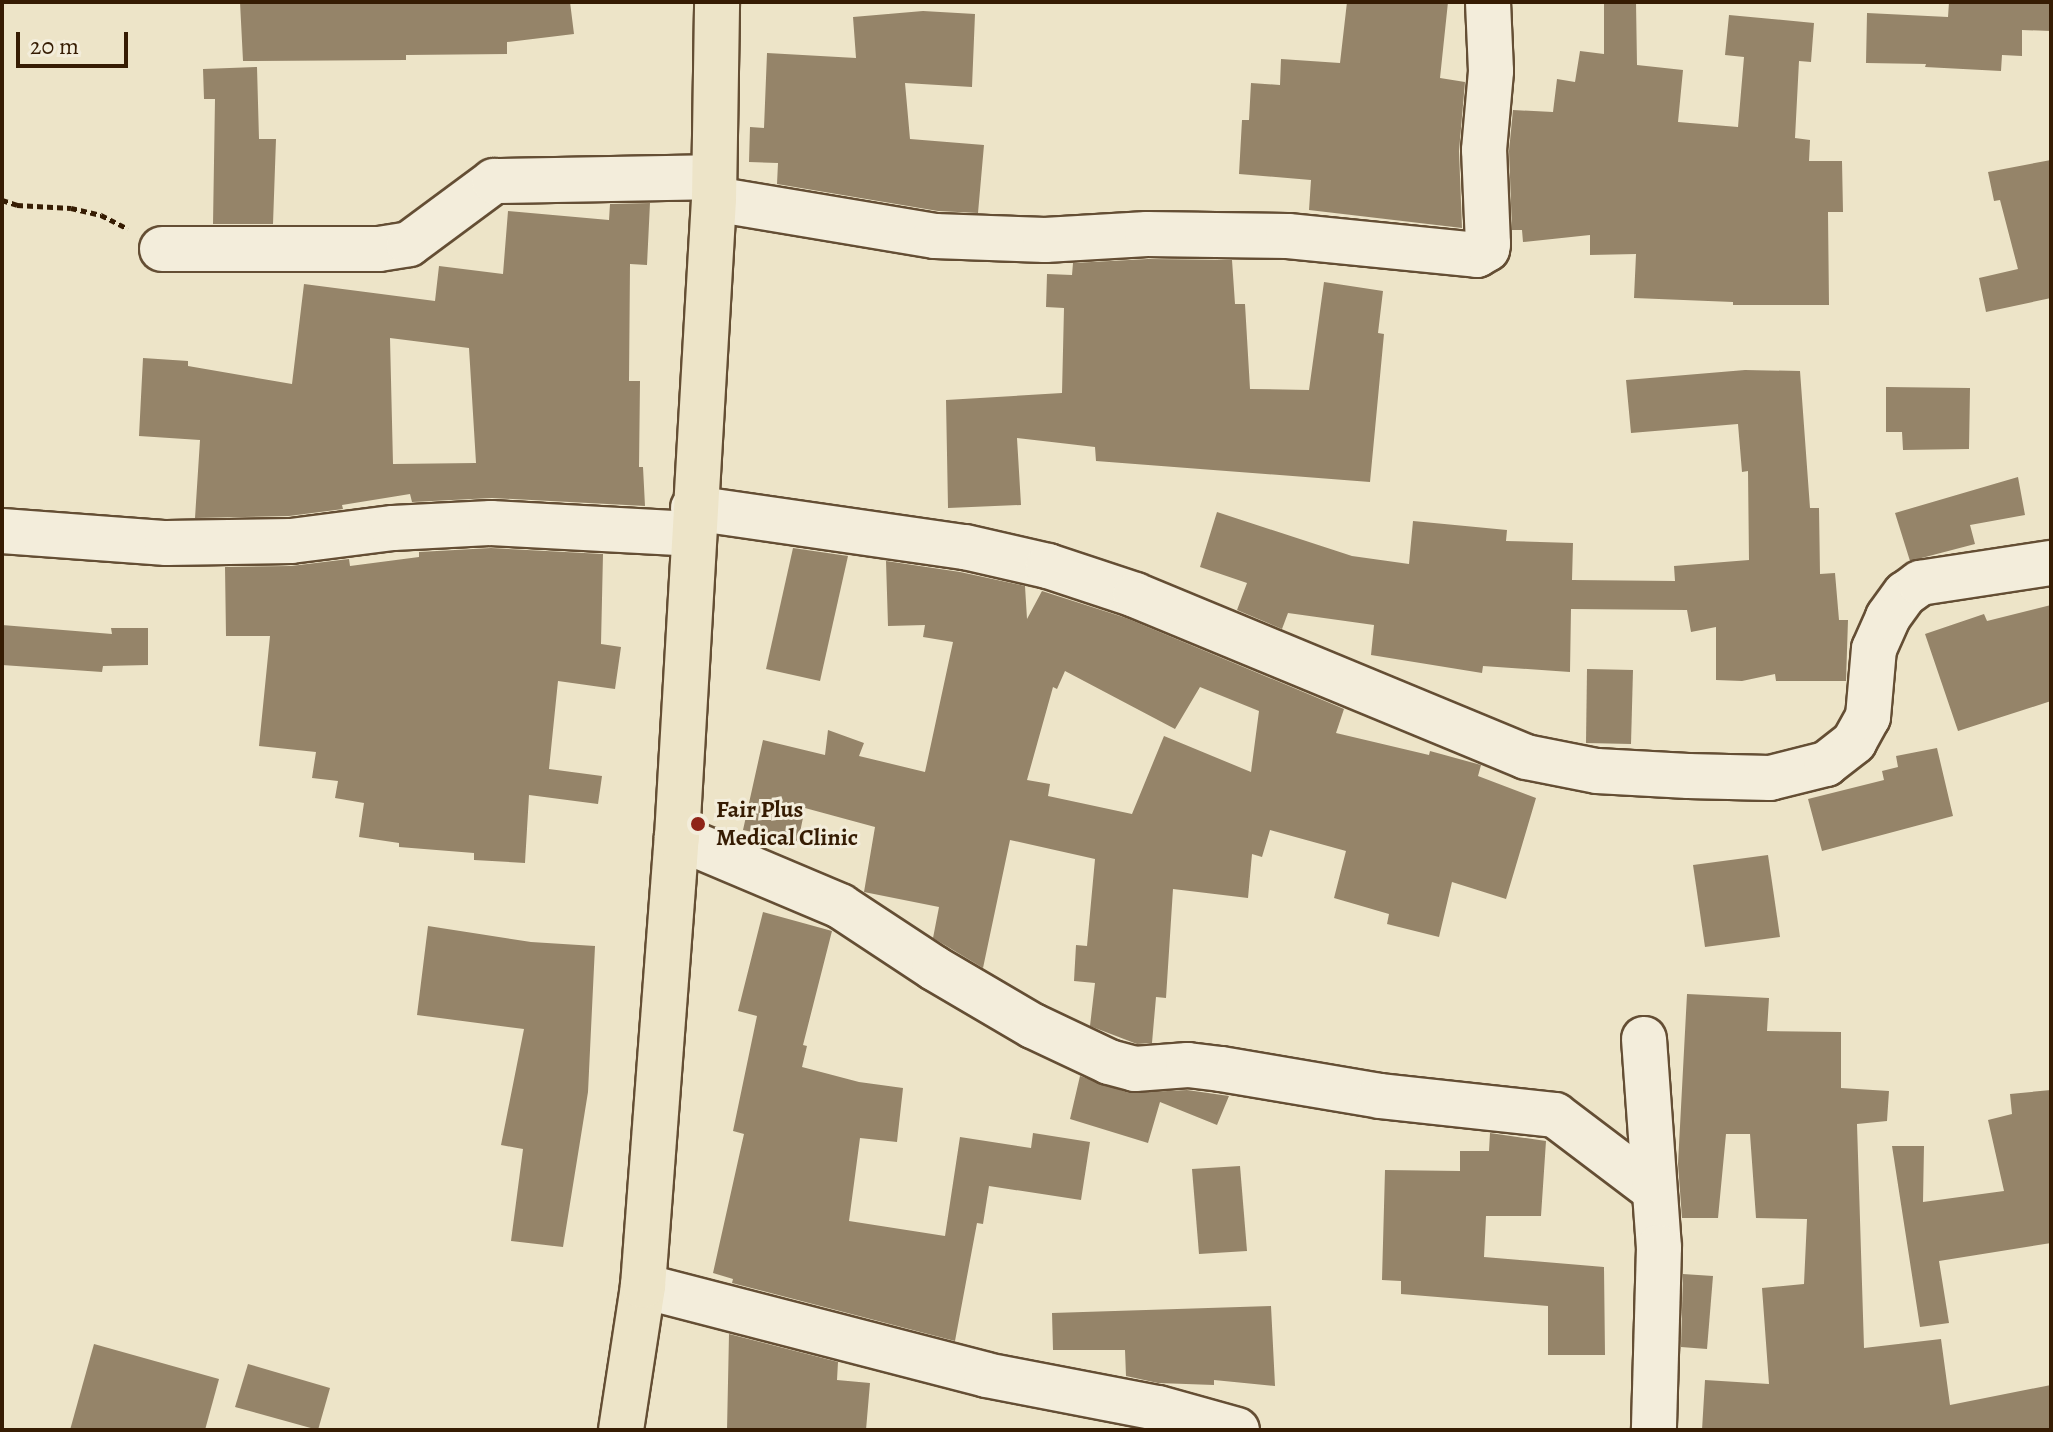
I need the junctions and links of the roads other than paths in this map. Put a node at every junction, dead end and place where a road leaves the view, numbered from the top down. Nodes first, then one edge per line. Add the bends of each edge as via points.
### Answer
1 (717, 2) edge
2 (1488, 2) edge
3 (714, 188) junction
4 (162, 249) road end
5 (693, 521) junction
6 (2, 531) edge
7 (2051, 563) edge
8 (677, 837) junction
9 (1644, 1039) dead end
10 (1653, 1189) junction
11 (643, 1286) junction
12 (621, 1430) edge
13 (1237, 1430) edge
14 (1654, 1430) edge

1 - 3 main road
2 - 3 street via 1488,244 1477,255 1288,236 935,236
3 - 4 street via 494,181 409,244 379,249
3 - 5 main road
5 - 6 street via 491,523 393,528 318,540 167,543
5 - 7 street via 965,547 1048,566 1135,595 1526,757 1597,771 1688,776 1770,778 1826,764 1854,742 1868,717 1874,649 1905,594 1920,583
5 - 8 main road
8 - 10 street via 840,906 1033,1026 1109,1062 1135,1069 1188,1065 1380,1096 1555,1115
8 - 11 main road
9 - 10 street
10 - 14 street via 1659,1247
11 - 12 main road
11 - 13 street via 971,1372 1158,1408

